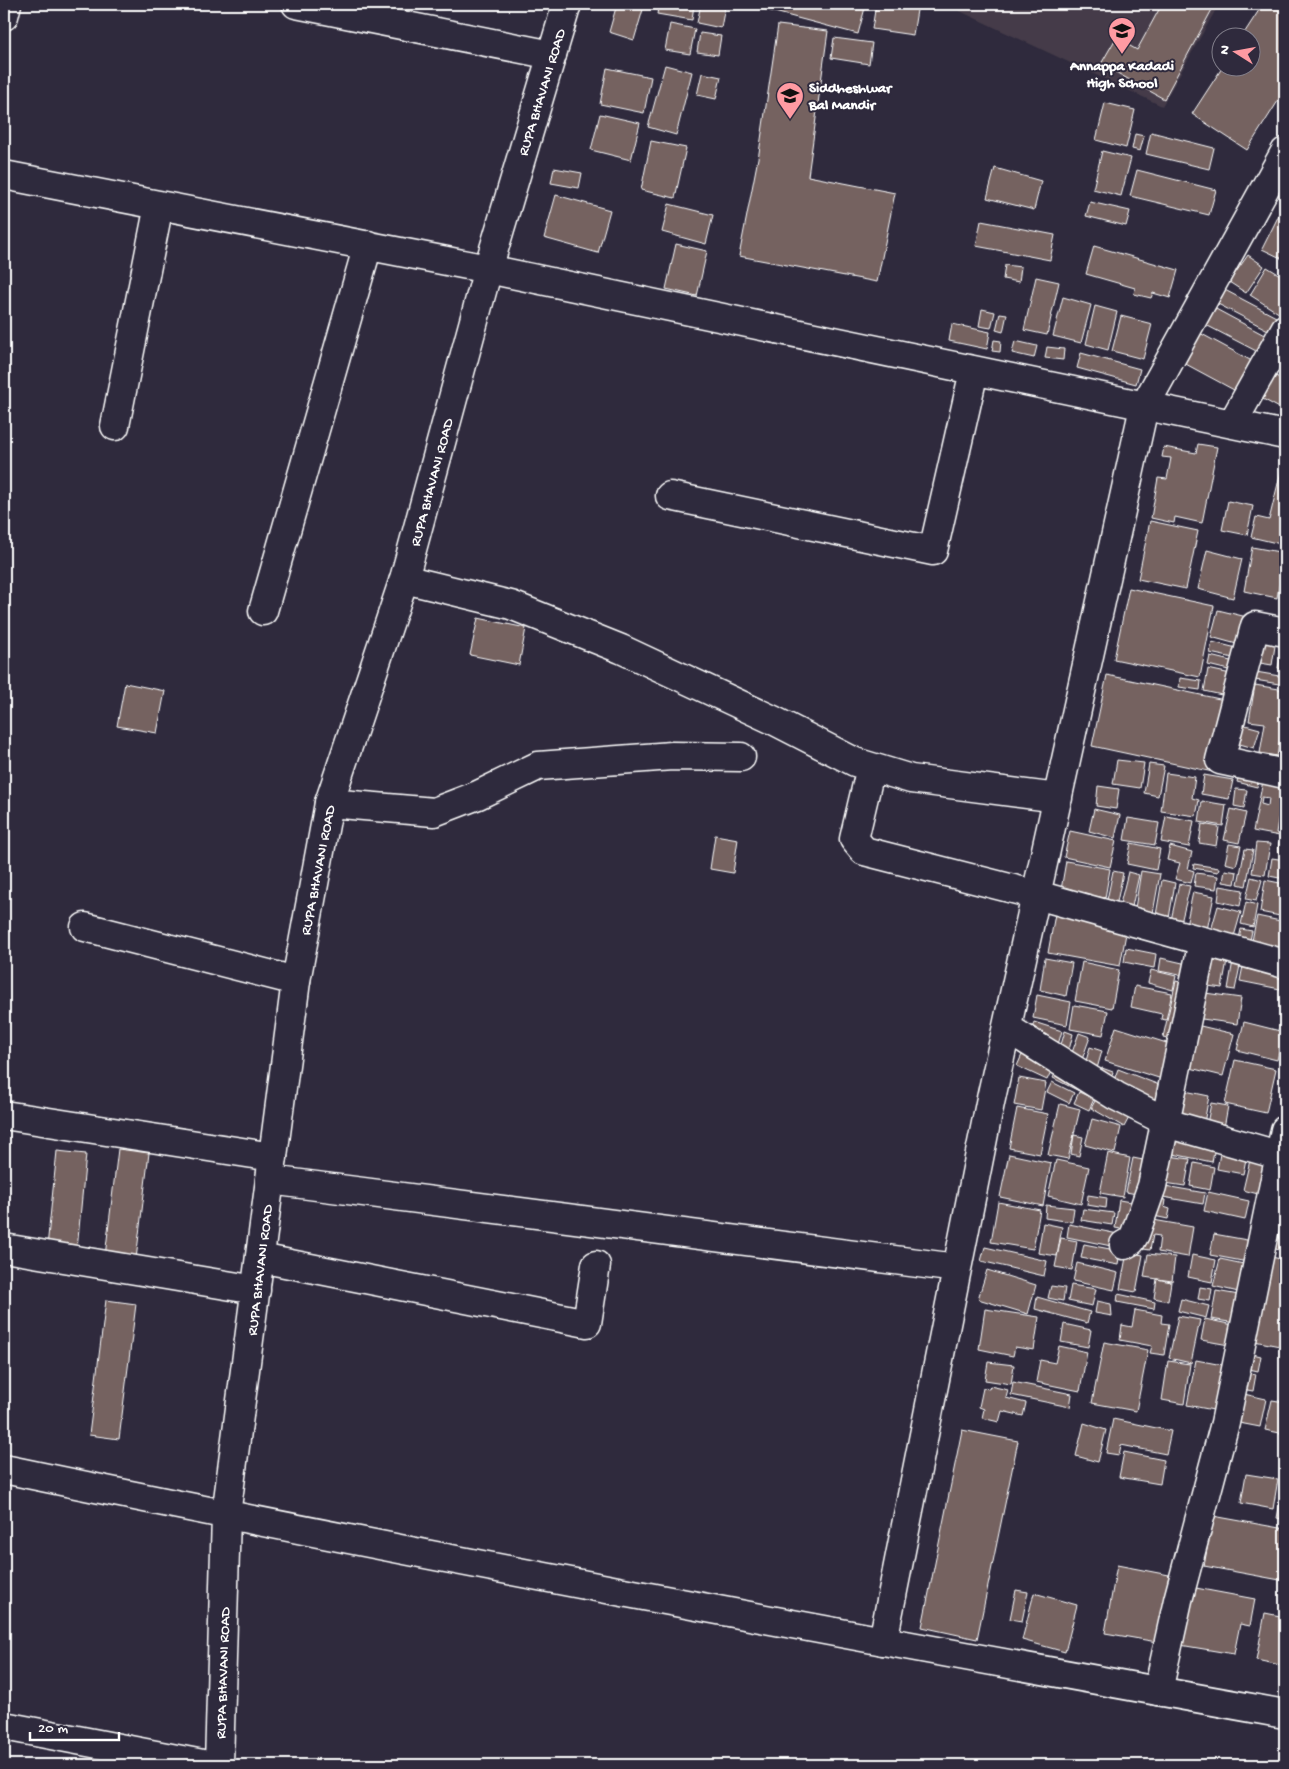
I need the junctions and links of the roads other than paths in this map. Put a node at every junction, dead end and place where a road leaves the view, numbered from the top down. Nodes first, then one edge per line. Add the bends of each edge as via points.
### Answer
1 (7, 4) edge
2 (296, 4) edge
3 (567, 4) edge
4 (4, 16) edge
5 (552, 55) junction
6 (1285, 152) edge
7 (4, 175) edge
8 (159, 205) junction
9 (368, 245) junction
10 (488, 268) junction
11 (1285, 329) edge
12 (974, 371) junction
13 (1144, 407) junction
14 (1232, 424) junction
15 (115, 426) dead end
16 (1285, 435) edge
17 (670, 496) dead end
18 (404, 579) junction
19 (262, 612) dead end
20 (1285, 632) edge
21 (741, 757) dead end
22 (871, 767) junction
23 (1285, 774) edge
24 (1058, 798) junction
25 (329, 802) junction
26 (1036, 895) junction
27 (86, 926) dead end
28 (1203, 942) junction
29 (1285, 964) edge
30 (296, 980) junction
31 (1007, 1028) junction
32 (4, 1115) edge
33 (1166, 1121) junction
34 (1283, 1148) edge
35 (272, 1168) junction
36 (1124, 1245) dead end
37 (4, 1248) edge
38 (260, 1258) junction
39 (596, 1265) dead end
40 (957, 1268) junction
41 (256, 1290) junction
42 (4, 1469) edge
43 (226, 1515) junction
44 (883, 1641) junction
45 (1158, 1691) junction
46 (1285, 1714) edge
47 (4, 1726) edge
48 (208, 1765) edge
49 (219, 1765) edge

1 - 4 street
2 - 5 street
3 - 5 street, RUPA BHAVANI ROAD
5 - 10 street, RUPA BHAVANI ROAD
6 - 13 street
7 - 8 street
8 - 9 street
8 - 15 street
9 - 10 street
9 - 19 street
10 - 12 street
10 - 18 street, RUPA BHAVANI ROAD
11 - 14 street
12 - 13 street
12 - 17 street via 933,551
13 - 14 street
13 - 24 street
14 - 16 street
18 - 22 street via 511,605 621,649
18 - 25 street, RUPA BHAVANI ROAD
20 - 23 street via 1256,626 1220,760
21 - 25 street via 672,756 538,766 434,812
22 - 24 street via 911,780
22 - 26 street via 854,839 864,850
24 - 26 street
25 - 30 street, RUPA BHAVANI ROAD
26 - 28 street
26 - 31 street
27 - 30 street
28 - 29 street
28 - 33 street
30 - 35 street, RUPA BHAVANI ROAD
31 - 33 street via 1116,1096
31 - 40 street
32 - 35 street
33 - 34 street
33 - 36 street via 1152,1186 1135,1234
34 - 45 street via 1226,1423 1178,1600
35 - 38 street, RUPA BHAVANI ROAD
35 - 40 street
37 - 41 street
38 - 39 street via 587,1323
38 - 41 street, RUPA BHAVANI ROAD
40 - 44 street
41 - 43 street, RUPA BHAVANI ROAD
42 - 43 street
43 - 44 street
43 - 49 street, RUPA BHAVANI ROAD
44 - 45 street
45 - 46 street
47 - 48 street

